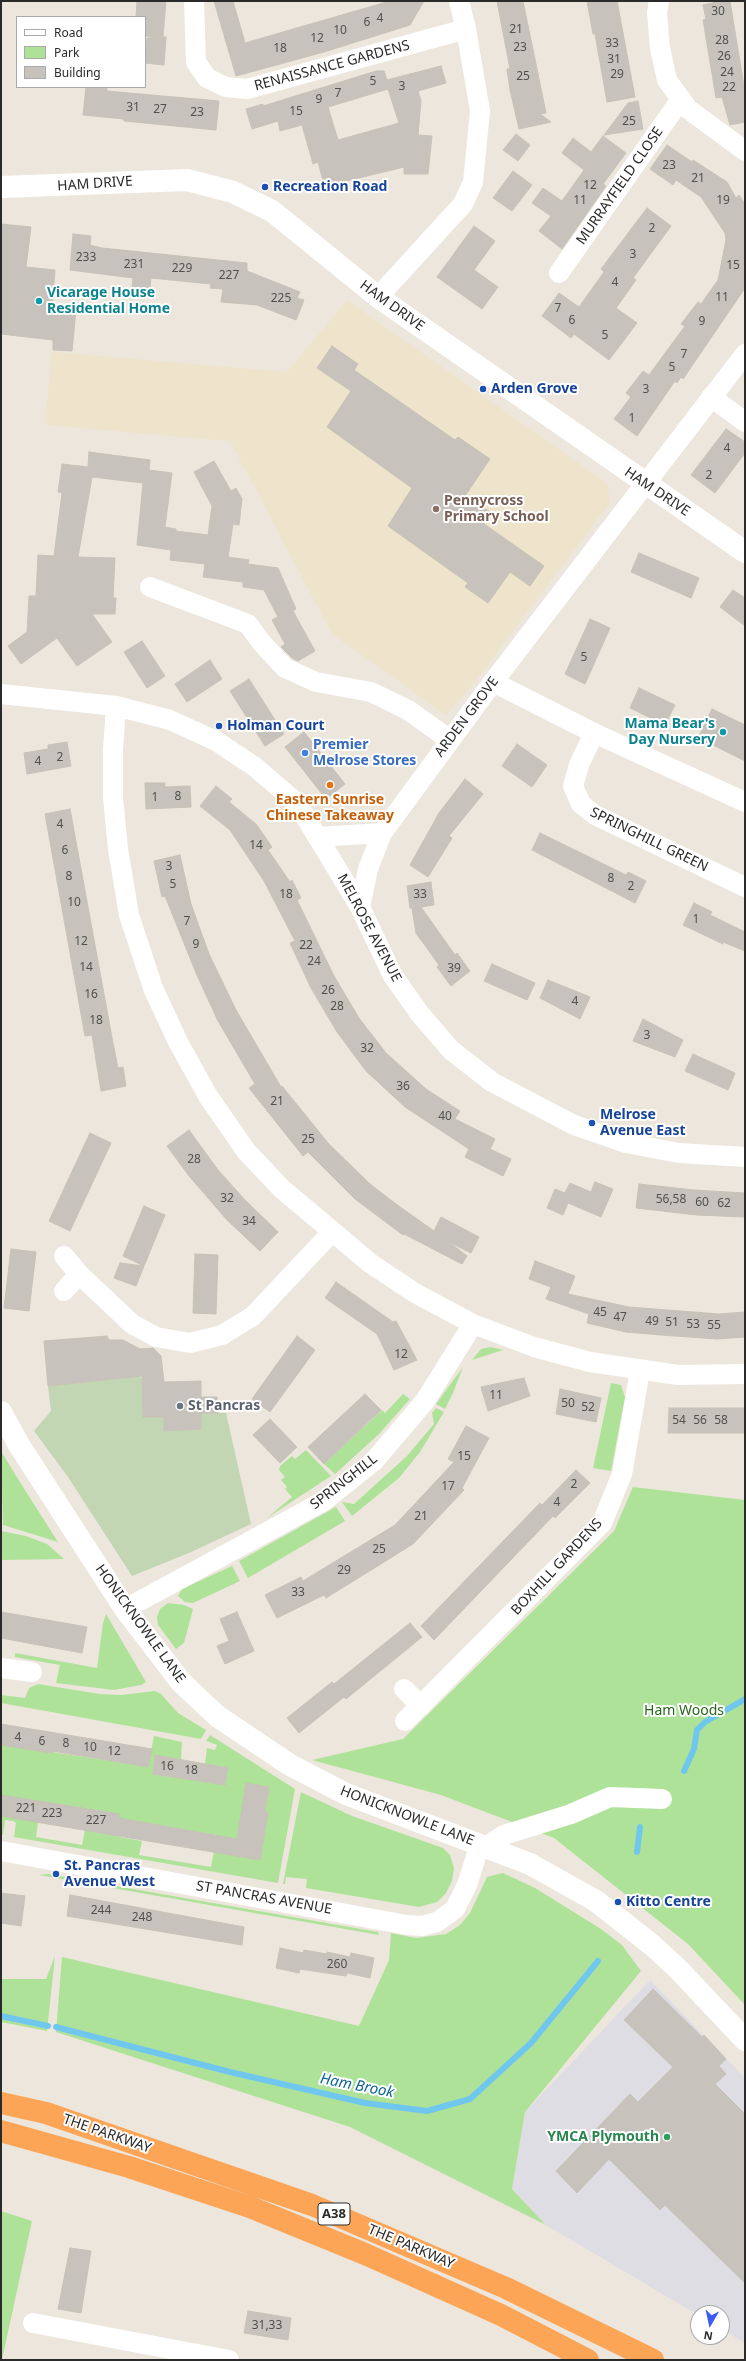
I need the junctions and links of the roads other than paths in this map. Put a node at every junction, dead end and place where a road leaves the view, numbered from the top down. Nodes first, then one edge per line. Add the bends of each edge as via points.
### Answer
1 (194, 1) edge
2 (459, 1) edge
3 (659, 1) edge
4 (466, 29) junction
5 (681, 99) junction
6 (745, 151) edge
7 (1, 187) edge
8 (559, 272) dead end
9 (378, 297) junction
10 (745, 354) edge
11 (712, 397) junction
12 (745, 422) edge
13 (645, 483) junction
14 (745, 552) edge
15 (150, 586) dead end
16 (493, 682) junction
17 (1, 694) edge
18 (116, 706) junction
19 (594, 733) junction
20 (450, 740) junction
21 (745, 802) edge
22 (382, 833) junction
23 (318, 837) junction
24 (745, 887) edge
25 (360, 907) junction
26 (745, 1157) edge
27 (332, 1232) junction
28 (64, 1256) dead end
29 (79, 1274) junction
30 (64, 1291) dead end
31 (473, 1324) junction
32 (640, 1371) junction
33 (745, 1374) edge
34 (1, 1412) edge
35 (125, 1609) junction
36 (1, 1668) edge
37 (32, 1672) dead end
38 (404, 1689) dead end
39 (420, 1706) junction
40 (405, 1722) dead end
41 (662, 1799) dead end
42 (484, 1845) junction
43 (1, 1851) edge
44 (745, 2040) edge
45 (1, 2103) edge
46 (1, 2131) edge
47 (33, 2323) dead end
48 (229, 2360) edge
49 (588, 2360) edge
50 (653, 2360) edge

1 - 4 street, RENAISSANCE GARDENS via 196,62 207,78 226,87 247,89
2 - 4 street
3 - 5 street via 657,13 660,48 667,80
4 - 9 street via 480,112 473,182 463,204
5 - 6 street via 688,109
5 - 8 street, MURRAYFIELD CLOSE
7 - 9 street, HAM DRIVE via 187,180 233,192 272,211
9 - 13 street, HAM DRIVE
10 - 11 street, ARDEN GROVE
11 - 12 street
11 - 13 street, ARDEN GROVE
13 - 14 street, HAM DRIVE
13 - 16 street, ARDEN GROVE
15 - 20 street via 248,624 284,668 316,682 371,692 408,710
16 - 19 street
16 - 20 street, ARDEN GROVE
17 - 18 street, MELROSE AVENUE
18 - 23 street, MELROSE AVENUE via 170,720 216,740 255,767 297,803
18 - 27 street via 113,797 118,849 129,915 153,988 178,1042 208,1096 246,1151 282,1189
19 - 21 street
19 - 24 street, SPRINGHILL GREEN via 579,765 573,786 581,804 595,815
20 - 22 street, ARDEN GROVE
22 - 23 street
22 - 25 street, ARDEN GROVE via 368,869
23 - 25 street, MELROSE AVENUE
25 - 26 street, MELROSE AVENUE via 393,976 420,1014 451,1050 492,1082 570,1123 626,1143 679,1153
27 - 29 street via 253,1316 222,1335 190,1343 156,1337 132,1324
27 - 31 street via 370,1263 415,1293
28 - 29 street
29 - 30 street
31 - 32 street via 541,1349 590,1362
31 - 35 street, SPRINGHILL via 425,1401 374,1461 324,1501
32 - 33 street via 678,1375
32 - 39 street, BOXHILL GARDENS via 622,1474 602,1523
34 - 35 street, HONICKNOWLE LANE via 19,1445
35 - 42 street, HONICKNOWLE LANE via 186,1688 217,1716 261,1747 302,1772 346,1794
36 - 37 street
38 - 39 street
39 - 40 street, BOXHILL GARDENS
41 - 42 street, HONICKNOWLE LANE via 610,1798 571,1814 504,1835
42 - 43 street, ST PANCRAS AVENUE via 455,1909 437,1922 422,1926
42 - 44 street, HONICKNOWLE LANE via 530,1864 596,1901 678,1969
45 - 50 highway, THE PARKWAY / A38 via 46,2113 312,2205 506,2288
46 - 49 highway, THE PARKWAY / A38 via 129,2167 250,2207 365,2254 494,2312
47 - 48 street

